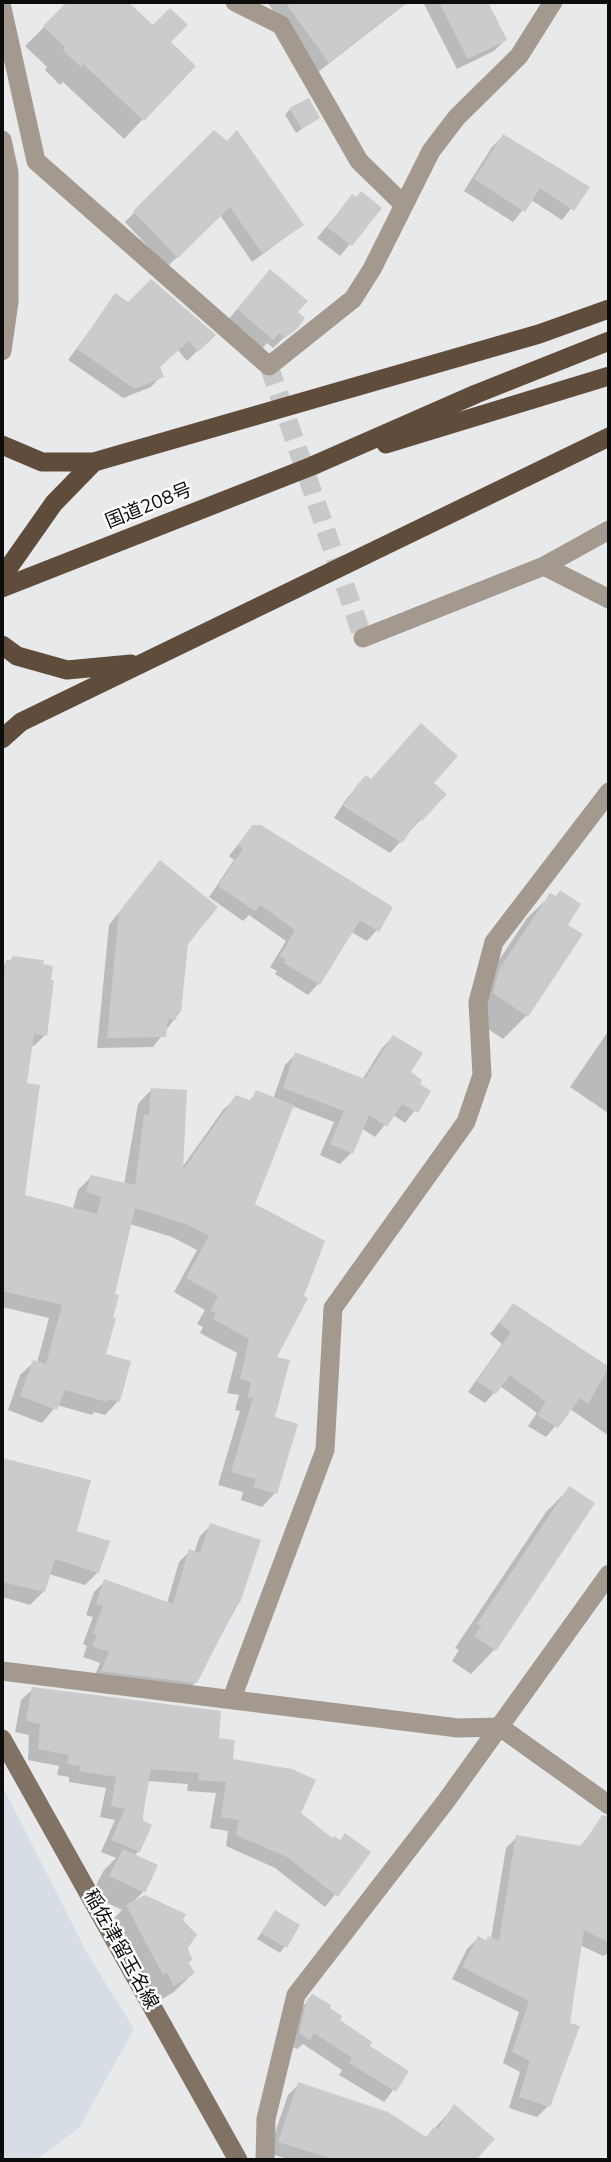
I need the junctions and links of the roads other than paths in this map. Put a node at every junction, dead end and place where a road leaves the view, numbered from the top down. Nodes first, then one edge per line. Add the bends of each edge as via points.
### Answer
1 (234, 2) edge
2 (553, 2) edge
3 (2, 8) edge
4 (2, 140) edge
5 (403, 204) junction
6 (609, 309) edge
7 (609, 341) edge
8 (2, 351) edge
9 (609, 376) edge
10 (609, 437) edge
11 (2, 445) edge
12 (94, 462) junction
13 (312, 466) junction
14 (609, 530) edge
15 (544, 566) junction
16 (2, 577) edge
17 (2, 588) edge
18 (609, 599) edge
19 (363, 638) dead end
20 (2, 645) edge
21 (146, 663) junction
22 (2, 739) edge
23 (609, 792) edge
24 (609, 1574) edge
25 (2, 1671) edge
26 (232, 1698) junction
27 (500, 1727) junction
28 (2, 1739) edge
29 (609, 1805) edge
30 (237, 2160) edge
31 (265, 2160) edge

1 - 5 street via 281,24 359,161
2 - 5 street via 519,55 457,117 431,151
3 - 5 street via 37,161 269,366 353,299
4 - 8 street via 9,172 9,302
6 - 12 highway via 539,334
7 - 13 highway, 国道208号
9 - 13 highway, 国道208号
10 - 21 highway
11 - 12 highway via 42,462
12 - 16 highway via 54,503
13 - 17 highway, 国道208号
14 - 15 street
15 - 18 street
15 - 19 street
20 - 21 highway via 17,656 67,670
21 - 22 highway via 21,722
23 - 26 street via 494,942 478,1002 482,1075 466,1122 334,1308 325,1450
24 - 27 street
25 - 26 street
26 - 27 street via 458,1728
27 - 29 street
27 - 31 street via 296,1996 266,2119
28 - 30 main road, 稲佐津留玉名線

